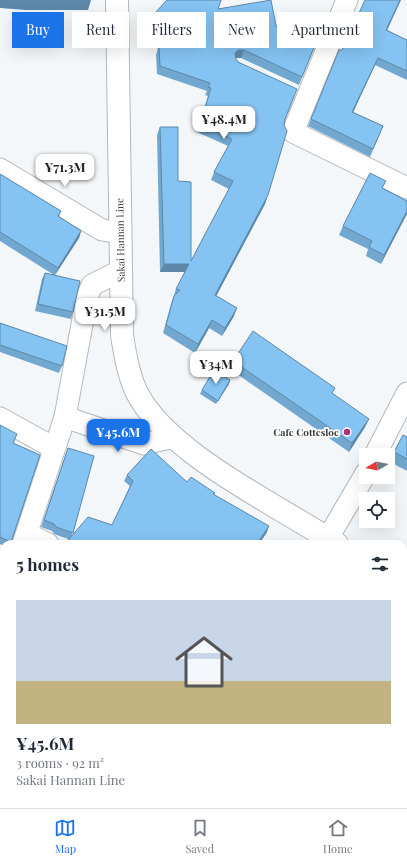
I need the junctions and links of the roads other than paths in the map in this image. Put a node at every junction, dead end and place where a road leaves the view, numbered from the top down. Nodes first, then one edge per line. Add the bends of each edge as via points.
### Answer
1 (118, 0) edge
2 (347, 0) edge
3 (0, 169) edge
4 (407, 188) edge
5 (120, 233) junction
6 (120, 271) junction
7 (407, 393) edge
8 (0, 418) edge
9 (65, 418) junction
10 (174, 437) junction
11 (54, 448) junction
12 (379, 448) edge
13 (360, 484) edge
14 (26, 539) edge
15 (330, 540) edge
16 (332, 540) edge

1 - 5 main road, Sakai Hannan Line
2 - 4 street via 293,132
3 - 5 street via 102,230
5 - 6 main road, Sakai Hannan Line
6 - 9 street via 92,285 87,296
6 - 10 main road, Sakai Hannan Line via 122,335 136,391 152,414
7 - 12 street
8 - 11 street
9 - 10 street via 144,444
9 - 11 street
10 - 15 main road, Sakai Hannan Line via 215,468
11 - 14 street
13 - 16 street

